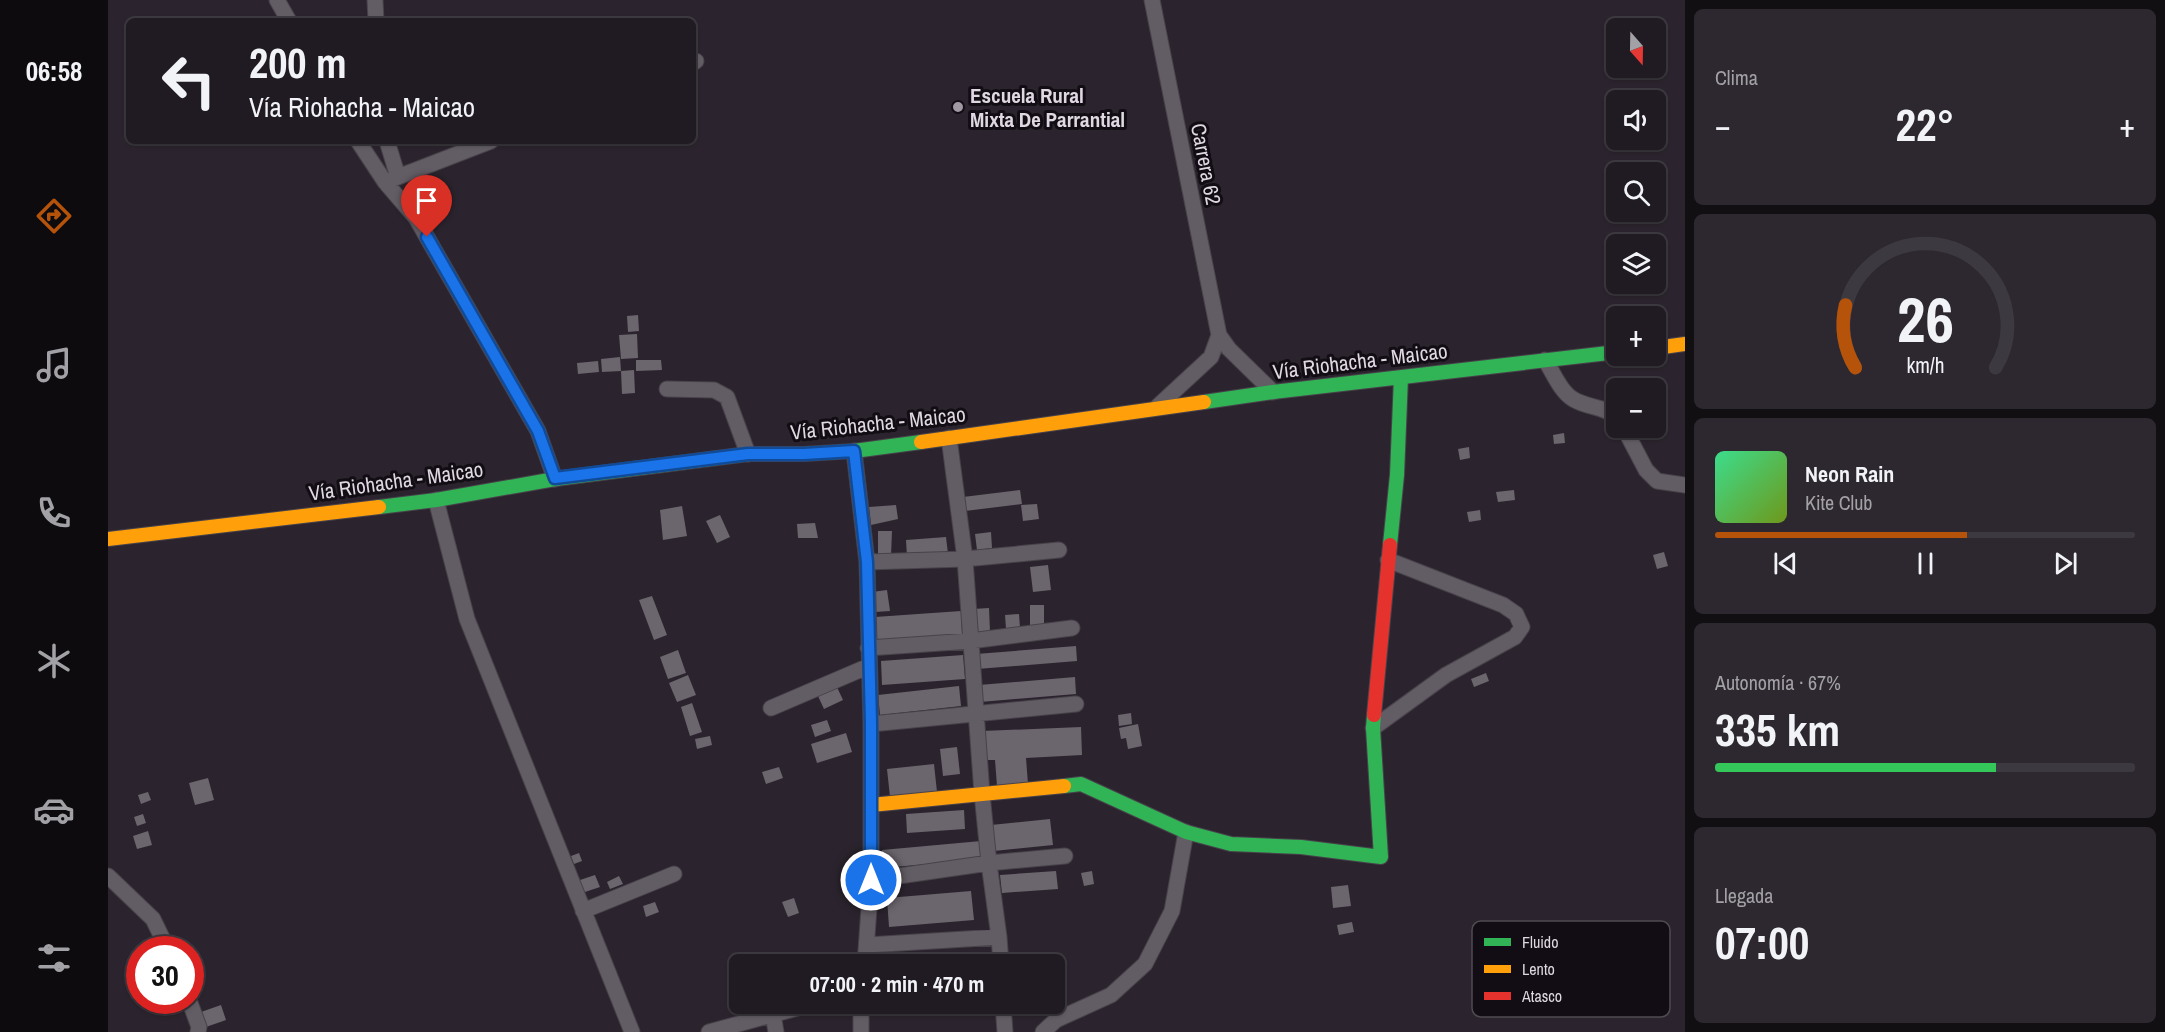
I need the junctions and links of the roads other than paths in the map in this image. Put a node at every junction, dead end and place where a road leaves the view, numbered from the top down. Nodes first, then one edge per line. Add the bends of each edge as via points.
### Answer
1 (277, 0) edge
2 (375, 0) edge
3 (1152, 0) edge
4 (287, 18) edge
5 (376, 18) edge
6 (361, 144) edge
7 (387, 144) edge
8 (483, 144) edge
9 (392, 180) junction
10 (1220, 335) junction
11 (1685, 344) edge
12 (1666, 347) edge
13 (1606, 353) edge
14 (1545, 360) junction
15 (1401, 377) junction
16 (667, 389) dead end
17 (1273, 392) junction
18 (1153, 410) junction
19 (1606, 410) edge
20 (949, 438) junction
21 (1628, 438) edge
22 (854, 451) junction
23 (748, 454) junction
24 (555, 478) junction
25 (1685, 485) edge
26 (436, 500) junction
27 (108, 538) edge
28 (1059, 550) dead end
29 (965, 559) junction
30 (1388, 560) junction
31 (867, 562) junction
32 (1072, 628) dead end
33 (970, 640) junction
34 (868, 648) junction
35 (869, 666) junction
36 (1076, 704) dead end
37 (771, 708) dead end
38 (977, 712) junction
39 (871, 723) junction
40 (1374, 728) junction
41 (982, 794) junction
42 (871, 804) junction
43 (1185, 832) junction
44 (1065, 856) dead end
45 (988, 863) junction
46 (674, 874) dead end
47 (108, 876) edge
48 (871, 880) junction
49 (583, 911) junction
50 (161, 936) edge
51 (999, 937) junction
52 (867, 945) junction
53 (866, 954) edge
54 (1000, 954) edge
55 (194, 1014) edge
56 (773, 1014) joint
57 (861, 1014) edge
58 (1004, 1014) edge
59 (198, 1032) edge
60 (632, 1032) edge
61 (709, 1032) edge
62 (776, 1032) edge
63 (861, 1032) edge
64 (1005, 1032) edge
65 (1043, 1032) edge

1 - 4 street
2 - 5 street
3 - 10 street, Carrera 62
6 - 9 street
7 - 9 street
8 - 9 street
9 - 24 street via 538,431
10 - 17 street, Carrera 62 via 1229,350
10 - 18 street via 1211,357
11 - 12 main road
13 - 14 main road, Vía Riohacha - Maicao
14 - 15 main road, Vía Riohacha - Maicao
14 - 19 street via 1572,399
15 - 17 main road, Vía Riohacha - Maicao
15 - 30 main road
16 - 23 street via 714,390 727,397
17 - 18 main road, Vía Riohacha - Maicao
18 - 20 main road, Vía Riohacha - Maicao
20 - 22 main road, Vía Riohacha - Maicao
20 - 29 street
21 - 25 street via 1646,470 1657,481
22 - 23 main road, Vía Riohacha - Maicao
22 - 31 street
23 - 24 main road, Vía Riohacha - Maicao
24 - 26 main road, Vía Riohacha - Maicao
26 - 27 main road, Vía Riohacha - Maicao
26 - 49 street via 467,619
28 - 29 street
29 - 31 street
29 - 33 street
30 - 40 main road
30 - 40 street via 1503,605 1516,614 1522,627 1515,638 1446,675
31 - 34 street
32 - 33 street
33 - 34 street
33 - 38 street
34 - 35 street
35 - 37 street
35 - 39 street
36 - 38 street
38 - 39 street
38 - 41 street
39 - 42 street
40 - 43 main road via 1381,856 1231,844
41 - 42 main road
41 - 43 main road via 1081,784
41 - 45 street
42 - 48 street
43 - 65 street via 1172,912 1145,964 1111,995 1056,1020
44 - 45 street
45 - 48 street
45 - 51 street
46 - 49 street
47 - 50 street via 153,920
48 - 52 street
49 - 60 street
51 - 52 street
51 - 54 street
52 - 53 street
55 - 59 street
56 - 61 street
56 - 62 street
57 - 63 street
58 - 64 street

